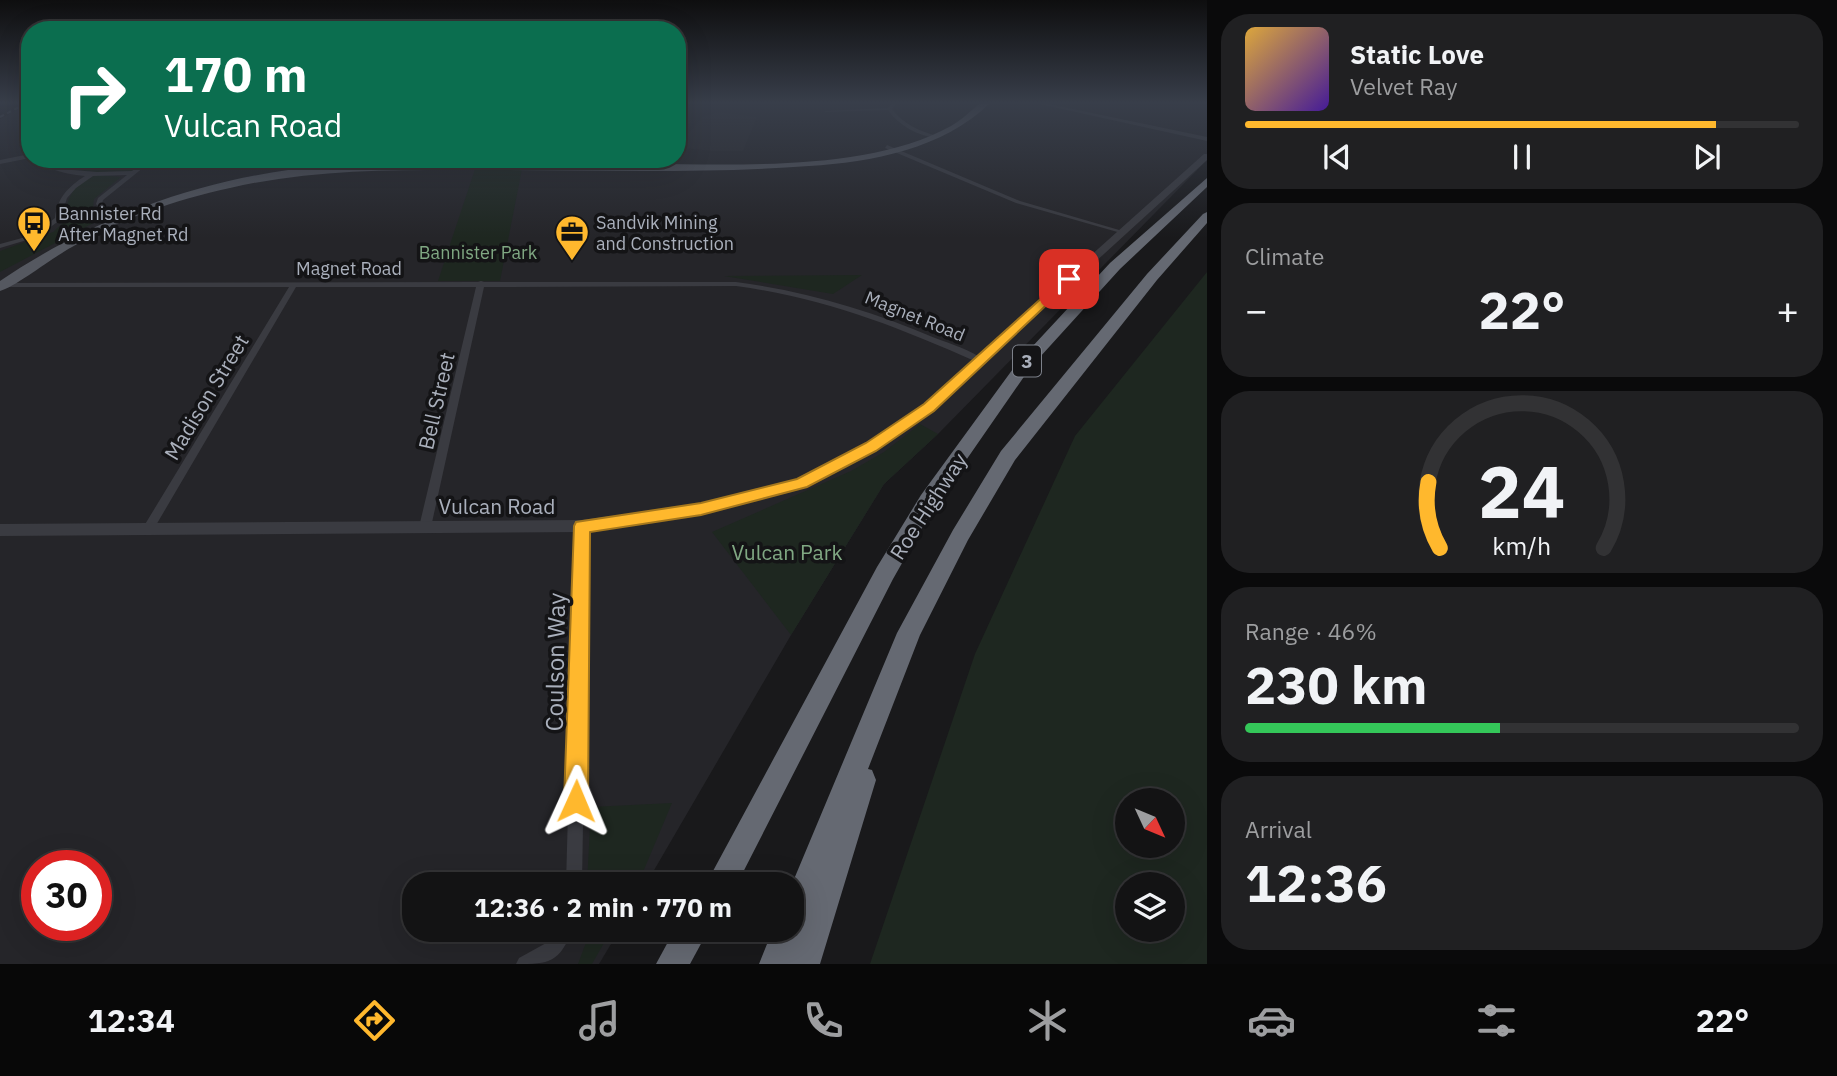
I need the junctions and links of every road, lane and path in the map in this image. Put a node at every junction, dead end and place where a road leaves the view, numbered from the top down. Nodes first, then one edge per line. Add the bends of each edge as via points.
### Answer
1 (890, 148) joint
2 (1207, 156) edge
3 (21, 158) edge
4 (0, 162) edge
5 (686, 164) edge
6 (57, 168) edge
7 (140, 168) edge
8 (324, 168) edge
9 (363, 168) edge
10 (94, 173) junction
11 (134, 173) junction
12 (1207, 181) edge
13 (124, 216) junction
14 (1207, 216) edge
15 (1123, 232) junction
16 (0, 246) edge
17 (481, 283) junction
18 (1, 284) edge
19 (294, 284) junction
20 (980, 360) junction
21 (582, 526) junction
22 (425, 527) junction
23 (148, 529) junction
24 (0, 530) edge
25 (909, 633) junction
26 (574, 872) edge
27 (727, 872) edge
28 (804, 892) edge
29 (557, 942) edge
30 (685, 942) edge
31 (694, 942) edge
32 (784, 942) edge
33 (524, 964) edge
34 (672, 964) edge
35 (683, 964) edge
36 (775, 964) edge
37 (804, 964) edge

1 - 5 main road via 827,161
1 - 15 street via 1018,202
2 - 15 street, Vulcan Road
3 - 4 street
6 - 10 street
7 - 11 street
8 - 13 main road via 199,189
9 - 13 main road via 306,172 225,187
10 - 11 street
10 - 16 street via 73,186 58,207 58,219 47,230
11 - 13 street via 100,199 99,204
12 - 27 highway, Roe Highway / 3 via 1115,266 1024,365 928,500
13 - 18 main road
14 - 25 highway, Roe Highway / 3 via 1008,456
15 - 20 street, Vulcan Road
17 - 19 street, Magnet Road
17 - 20 street, Magnet Road via 706,282 774,289 881,317
17 - 22 street, Bell Street
18 - 19 street, Magnet Road
19 - 23 street, Madison Street
20 - 21 street, Vulcan Road via 929,407 871,447 802,483 701,509
21 - 22 street, Vulcan Road
21 - 26 street, Coulson Way
22 - 23 street, Vulcan Road
23 - 24 street, Vulcan Road
25 - 28 highway, Roe Highway / 3
25 - 37 highway
29 - 33 street
30 - 34 highway
31 - 35 highway
32 - 36 highway

